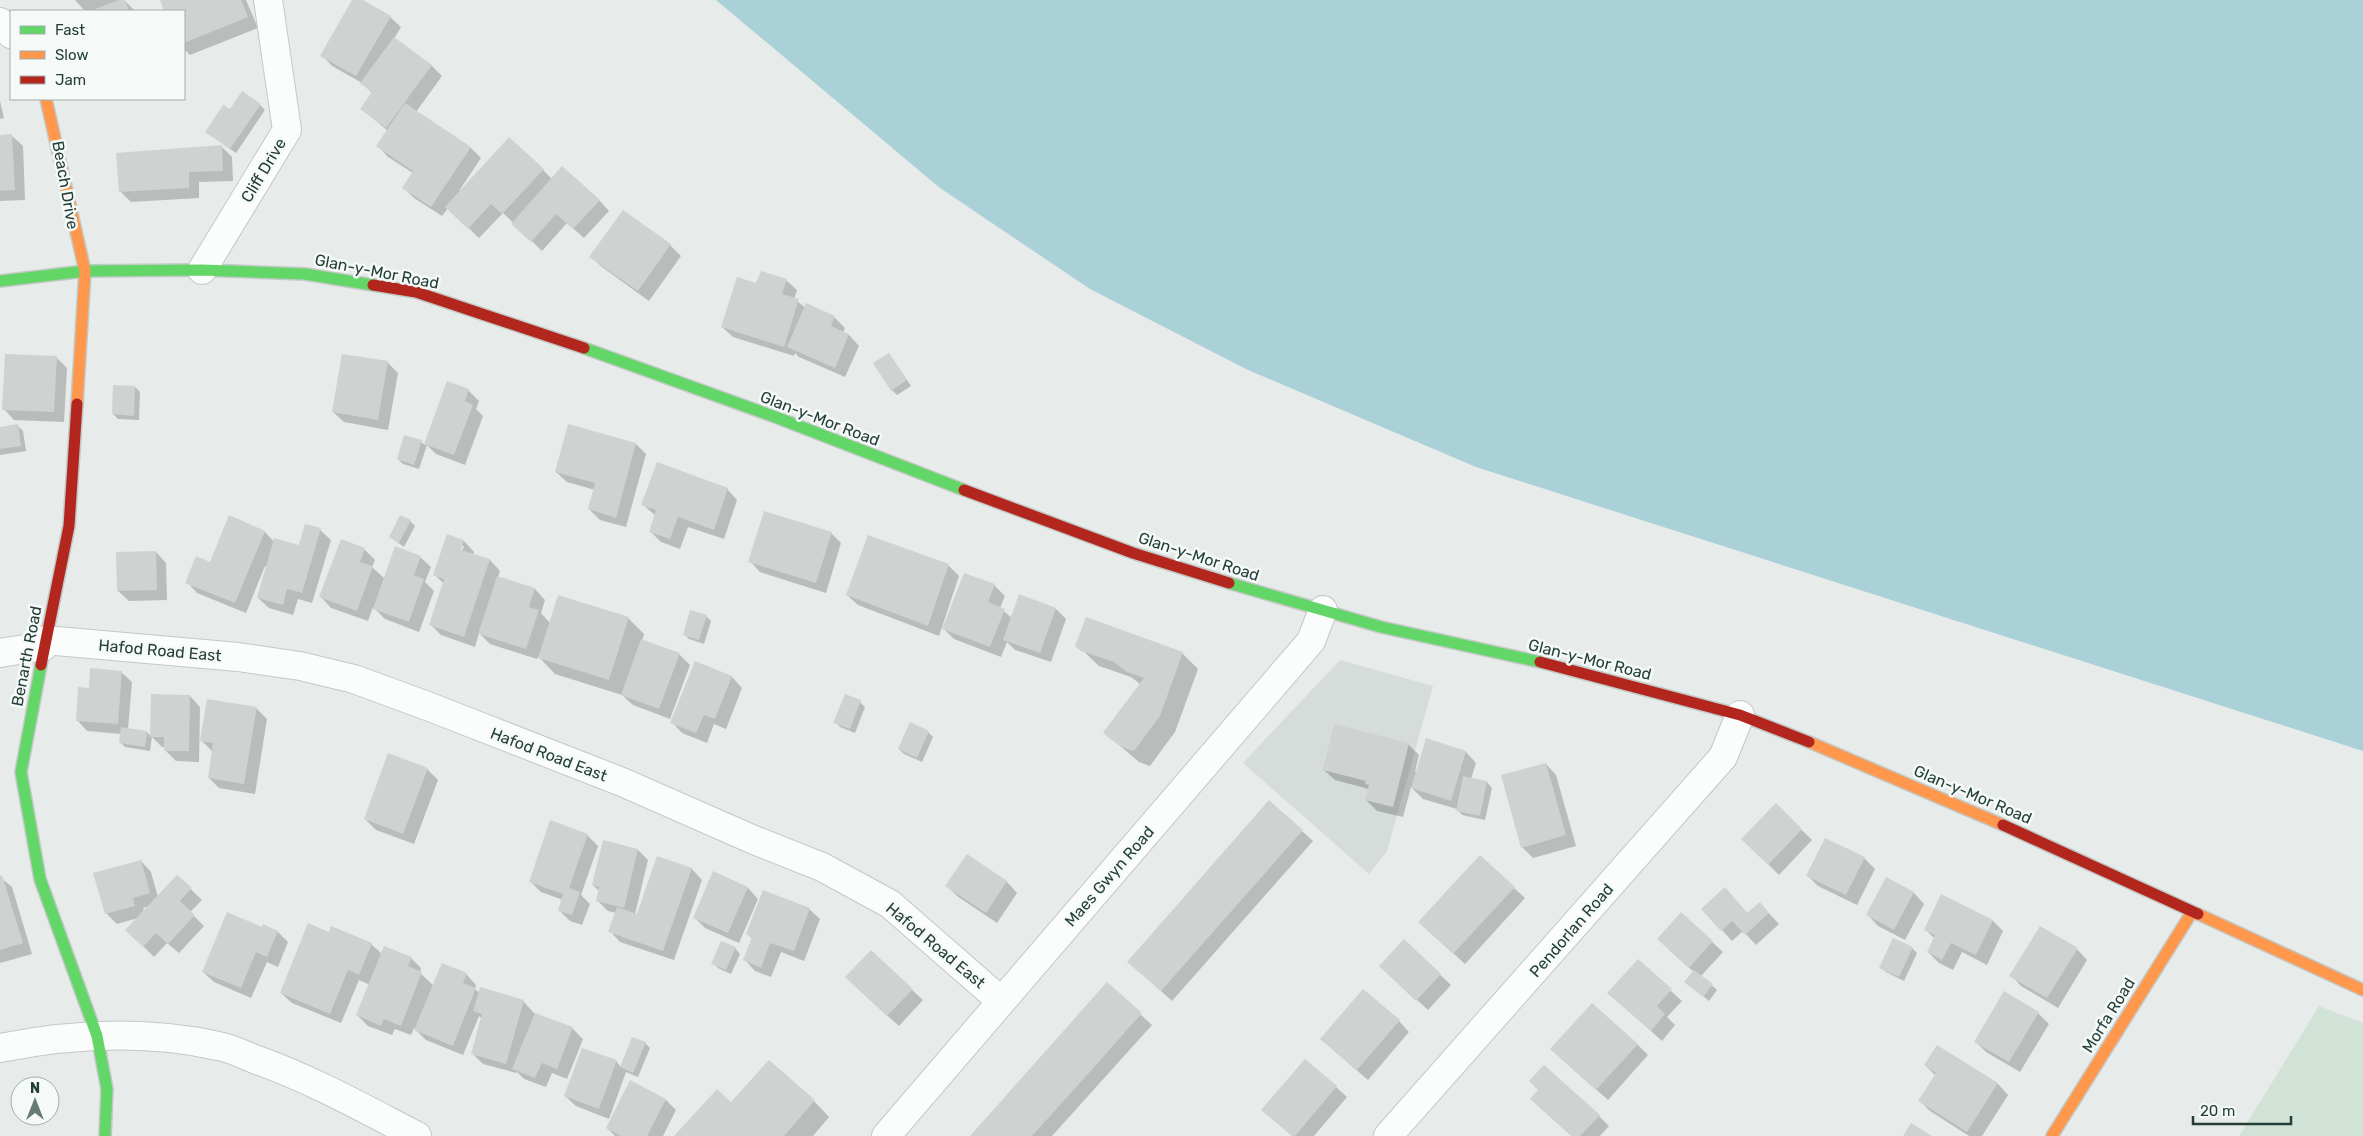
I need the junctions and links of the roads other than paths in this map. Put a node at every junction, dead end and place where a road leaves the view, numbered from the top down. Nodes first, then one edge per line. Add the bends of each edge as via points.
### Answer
1 (268, 0) edge
2 (0, 22) edge
3 (10, 33) edge
4 (46, 100) edge
5 (202, 270) junction
6 (85, 271) junction
7 (0, 281) edge
8 (1323, 610) junction
9 (45, 643) junction
10 (0, 652) edge
11 (1740, 715) junction
12 (2192, 912) junction
13 (2363, 990) edge
14 (1001, 1001) junction
15 (97, 1036) junction
16 (0, 1048) edge
17 (105, 1136) edge
18 (418, 1136) edge
19 (886, 1136) edge
20 (1388, 1136) edge
21 (2052, 1136) edge

1 - 5 street, Cliff Drive via 287,130
2 - 3 street
4 - 6 street, Beach Drive via 57,133 75,239
5 - 6 street, Glan-y-Mor Road
5 - 8 street, Glan-y-Mor Road via 305,274 416,292 534,329 1134,553
6 - 7 street, Glan-y-Mor Road
6 - 9 street, Benarth Road via 69,526
8 - 11 street, Glan-y-Mor Road via 1381,627 1566,668
8 - 14 street, Maes Gwyn Road via 1311,641
9 - 10 street, Hafod Road East
9 - 14 street, Hafod Road East via 238,657 300,666 354,679 430,707 622,782 822,867 890,904
9 - 15 street, Benarth Road via 21,772 40,878
11 - 12 street, Glan-y-Mor Road via 1831,750
11 - 20 street, Pendorlan Road via 1723,758
12 - 13 street, Glan-y-Mor Road
12 - 21 street, Morfa Road
14 - 19 street, Maes Gwyn Road
15 - 16 street via 43,1040
15 - 17 street, Benarth Road via 107,1088
15 - 18 street via 166,1039 219,1046 293,1073

